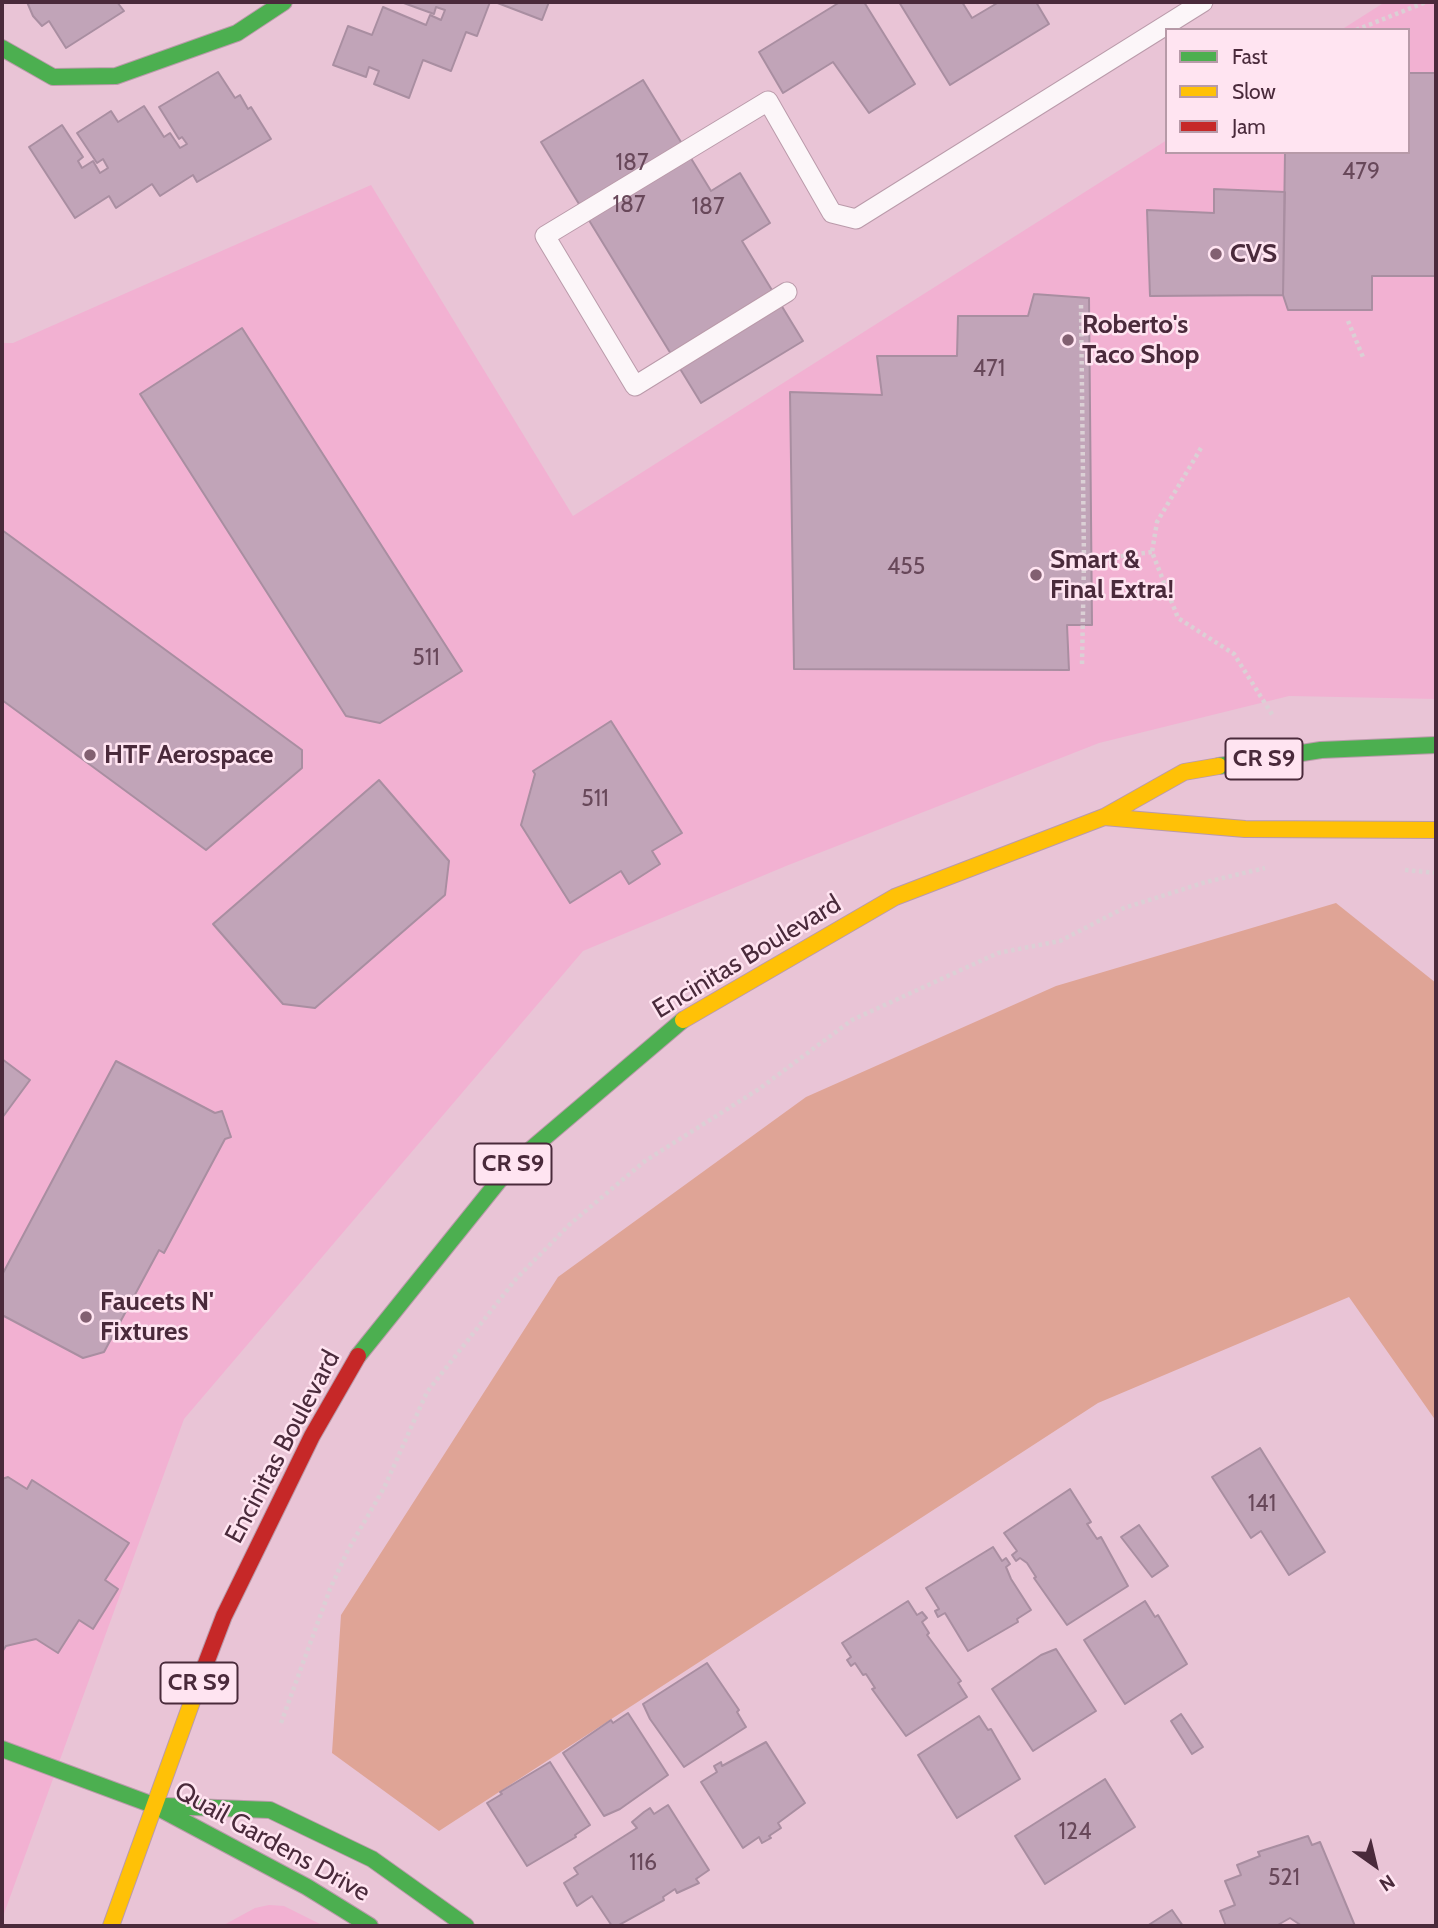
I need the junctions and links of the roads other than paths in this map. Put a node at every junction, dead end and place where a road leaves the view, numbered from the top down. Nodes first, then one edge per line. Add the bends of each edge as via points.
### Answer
1 (284, 2) edge
2 (1203, 2) edge
3 (2, 48) edge
4 (787, 292) dead end
5 (1436, 745) edge
6 (1104, 817) junction
7 (1436, 830) edge
8 (2, 1749) edge
9 (153, 1805) junction
10 (111, 1926) edge
11 (370, 1926) edge
12 (466, 1926) edge

1 - 3 main road via 237,33 116,76 53,77
2 - 4 lane via 856,219 832,213 768,101 545,236 635,386
5 - 6 main road, Encinitas Boulevard / CR S9 via 1321,750 1184,772
6 - 7 main road, Encinitas Boulevard / CR S9 via 1245,829
6 - 9 main road, Encinitas Boulevard / CR S9 via 895,897 675,1025 510,1167 362,1348 312,1436 225,1616
8 - 9 main road
9 - 10 main road, Encinitas Boulevard / CR S9
9 - 11 main road, Quail Gardens Drive
9 - 12 main road, Quail Gardens Drive via 270,1810 372,1858

